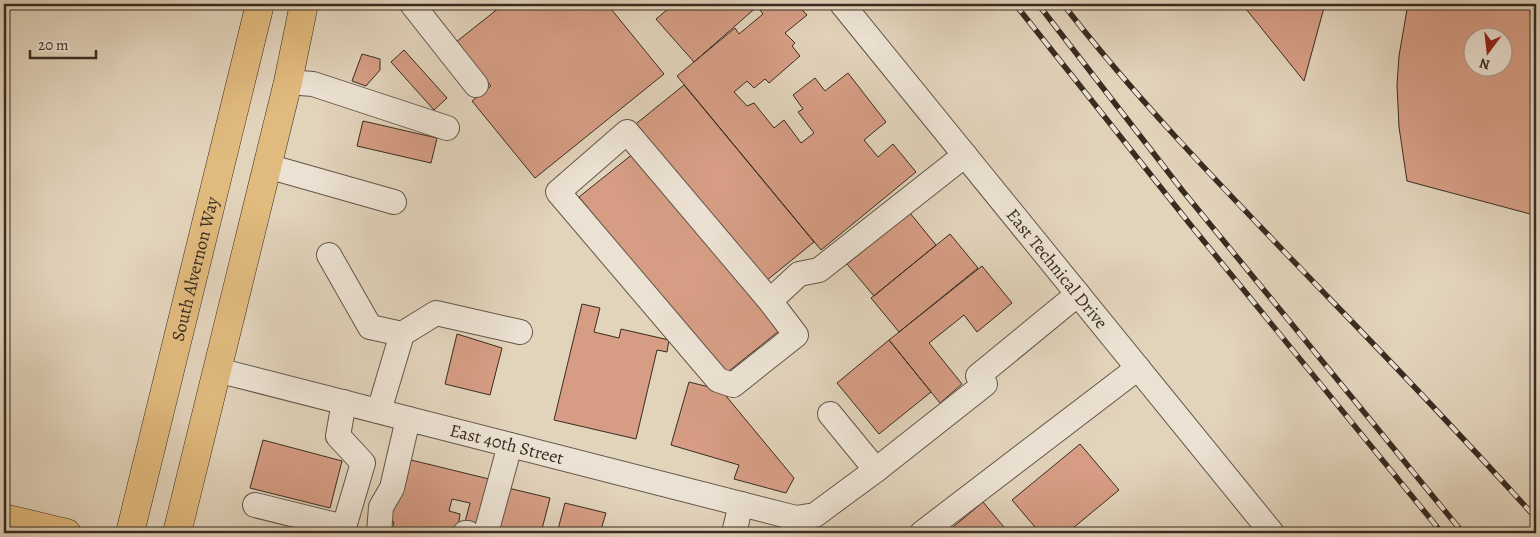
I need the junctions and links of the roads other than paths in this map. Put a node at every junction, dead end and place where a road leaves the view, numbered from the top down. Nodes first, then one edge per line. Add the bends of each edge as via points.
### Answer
1 (260, 4) edge
2 (304, 4) edge
3 (842, 4) edge
4 (420, 7) edge
5 (288, 82) junction
6 (476, 84) dead end
7 (447, 128) dead end
8 (965, 155) junction
9 (267, 166) junction
10 (394, 202) dead end
11 (329, 255) dead end
12 (1078, 294) junction
13 (770, 301) junction
14 (520, 332) dead end
15 (402, 334) junction
16 (1138, 368) junction
17 (217, 370) junction
18 (344, 402) junction
19 (379, 411) junction
20 (830, 414) dead end
21 (408, 419) junction
22 (510, 445) junction
23 (876, 470) junction
24 (741, 504) junction
25 (255, 505) dead end
26 (4, 518) edge
27 (801, 526) edge
28 (67, 533) edge
29 (130, 533) edge
30 (177, 533) edge
31 (378, 533) edge
32 (486, 533) edge
33 (734, 533) edge
34 (922, 533) edge
35 (1272, 533) edge

1 - 29 main road, South Alvernon Way
2 - 5 main road
3 - 8 street, East Technical Drive
4 - 6 street
5 - 7 street via 313,84
5 - 9 main road
8 - 12 street, East Technical Drive
8 - 13 street via 819,270 799,274
9 - 10 street
9 - 17 main road
11 - 15 street via 370,327
12 - 16 street, East Technical Drive
12 - 23 street via 978,376 985,384
13 - 13 street via 627,132 558,192 718,380 733,385 796,335
14 - 15 street via 436,314
15 - 19 street
16 - 34 street
16 - 35 street, East Technical Drive
17 - 18 street, East 40th Street
17 - 30 main road
18 - 19 street, East 40th Street
18 - 25 street via 338,436 363,463 344,527
19 - 21 street, East 40th Street
20 - 23 street
21 - 22 street, East 40th Street
21 - 31 street via 392,488 381,506
22 - 24 street, East 40th Street
22 - 32 street
23 - 27 street
24 - 27 street, East 40th Street
24 - 33 street
26 - 28 main road

